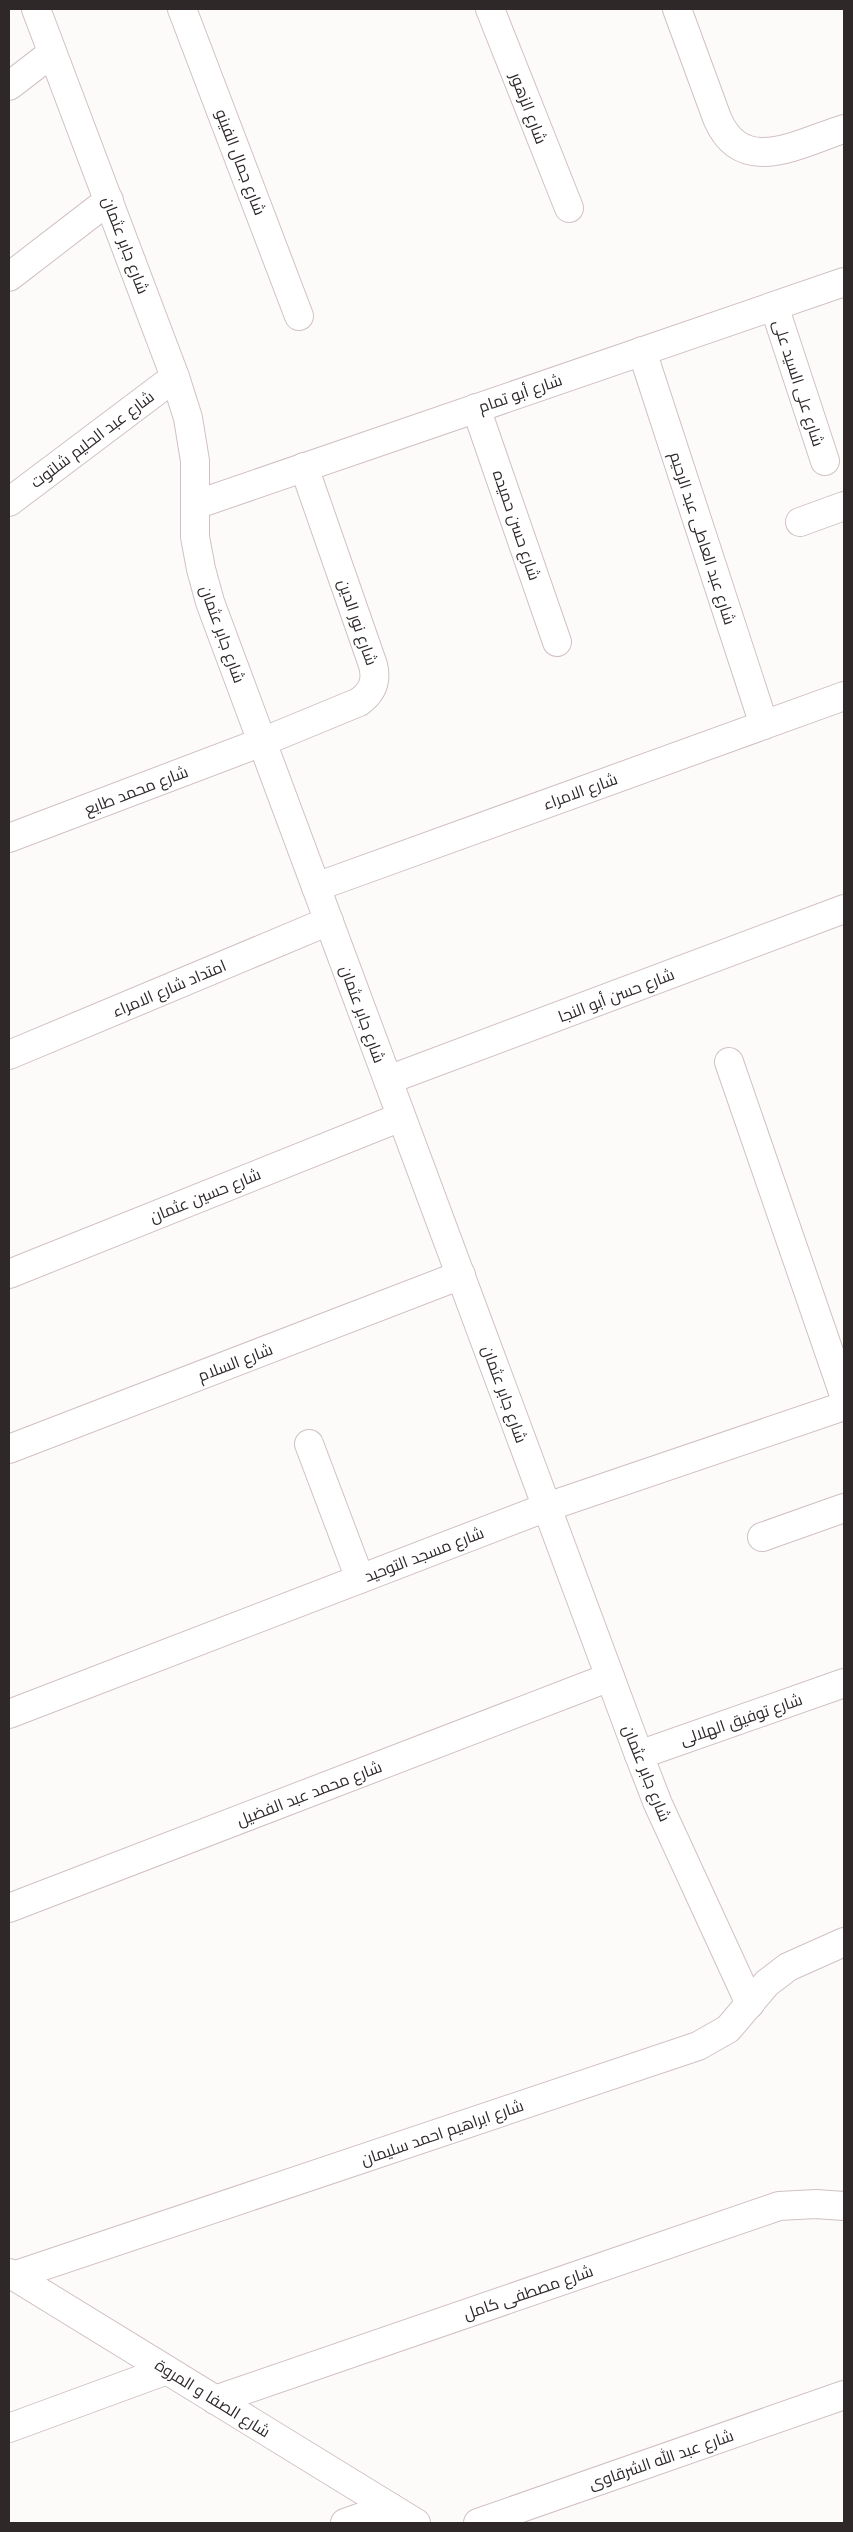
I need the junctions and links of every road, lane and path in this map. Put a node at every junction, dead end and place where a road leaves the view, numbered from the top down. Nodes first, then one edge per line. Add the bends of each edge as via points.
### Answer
1 (36, 9) edge
2 (182, 9) edge
3 (490, 9) edge
4 (677, 9) edge
5 (52, 53) junction
6 (9, 86) edge
7 (844, 129) edge
8 (109, 200) junction
9 (568, 208) dead end
10 (9, 277) edge
11 (844, 282) edge
12 (774, 306) junction
13 (299, 316) dead end
14 (642, 351) junction
15 (175, 377) junction
16 (476, 408) junction
17 (825, 460) dead end
18 (304, 467) junction
19 (9, 502) edge
20 (195, 505) junction
21 (844, 506) edge
22 (800, 522) dead end
23 (557, 642) dead end
24 (844, 696) edge
25 (764, 725) junction
26 (262, 742) junction
27 (9, 838) edge
28 (316, 887) junction
29 (844, 909) edge
30 (329, 921) junction
31 (9, 1055) edge
32 (729, 1062) dead end
33 (388, 1080) junction
34 (401, 1117) junction
35 (9, 1274) edge
36 (461, 1275) junction
37 (844, 1395) edge
38 (844, 1406) edge
39 (309, 1444) dead end
40 (9, 1449) edge
41 (547, 1507) junction
42 (844, 1508) edge
43 (762, 1537) dead end
44 (360, 1579) junction
45 (610, 1677) junction
46 (844, 1683) edge
47 (9, 1714) edge
48 (638, 1755) junction
49 (9, 1908) edge
50 (844, 1942) edge
51 (750, 2004) junction
52 (844, 2206) edge
53 (11, 2274) edge
54 (167, 2370) junction
55 (844, 2395) edge
56 (215, 2400) junction
57 (9, 2428) edge
58 (390, 2507) junction
59 (345, 2523) edge
60 (416, 2523) edge
61 (478, 2523) edge

1 - 5 street, شارع جابر عثمان
2 - 13 street, شارع جمال الفينو
3 - 9 street, شارع الزهور
4 - 7 street via 720,125 732,143 744,150 773,152
5 - 6 street
5 - 8 street, شارع جابر عثمان
8 - 10 street
8 - 15 street, شارع جابر عثمان
11 - 12 street, شارع أبو تمام
12 - 14 street, شارع أبو تمام
12 - 17 street, شارع على السيد على
14 - 16 street, شارع أبو تمام
14 - 25 street, شارع عبد العاطى عبد الرحيم
15 - 19 street, شارع عبد الحليم شلتوت
15 - 20 street, شارع جابر عثمان via 188,418 195,461
16 - 18 street, شارع أبو تمام
16 - 23 street, شارع حسن حميده
18 - 20 street, شارع أبو تمام
18 - 26 street, شارع نور الدين via 373,664 375,682 372,690 359,702
20 - 26 street, شارع جابر عثمان via 195,537 208,594
21 - 22 street
24 - 25 street, شارع الامراء
25 - 28 street, شارع الامراء
26 - 27 street, شارع محمد طايع
26 - 28 street, شارع جابر عثمان
28 - 30 street, شارع جابر عثمان
29 - 33 street, شارع حسن أبو النجا
30 - 31 street, امتداد شارع الامراء
30 - 33 street, شارع جابر عثمان
32 - 37 street
33 - 34 street, شارع جابر عثمان
34 - 35 street, شارع حسين عثمان
34 - 36 street, شارع جابر عثمان
36 - 40 street, شارع السلام
36 - 41 street, شارع جابر عثمان
38 - 41 street, شارع مسجد التوحيد
39 - 44 street
41 - 44 street, شارع مسجد التوحيد
41 - 45 street, شارع جابر عثمان
42 - 43 street
44 - 47 street, شارع مسجد التوحيد
45 - 48 street, شارع جابر عثمان
45 - 49 street, شارع محمد عبد الفضيل
46 - 48 street, شارع توفيق الهلالى
48 - 51 street, شارع جابر عثمان
50 - 51 street, شارع ابراهيم احمد سليمان via 788,1967 767,1983
51 - 53 street, شارع ابراهيم احمد سليمان via 728,2029 698,2046
52 - 56 street, شارع مصطفى كامل via 779,2206
53 - 54 street, شارع الصفا و المروة
54 - 56 street, شارع الصفا و المروة
54 - 57 street
55 - 61 street, شارع عبد الله الشرقاوى
56 - 58 street, شارع الصفا و المروة
58 - 59 street
58 - 60 street, شارع الصفا و المروة

